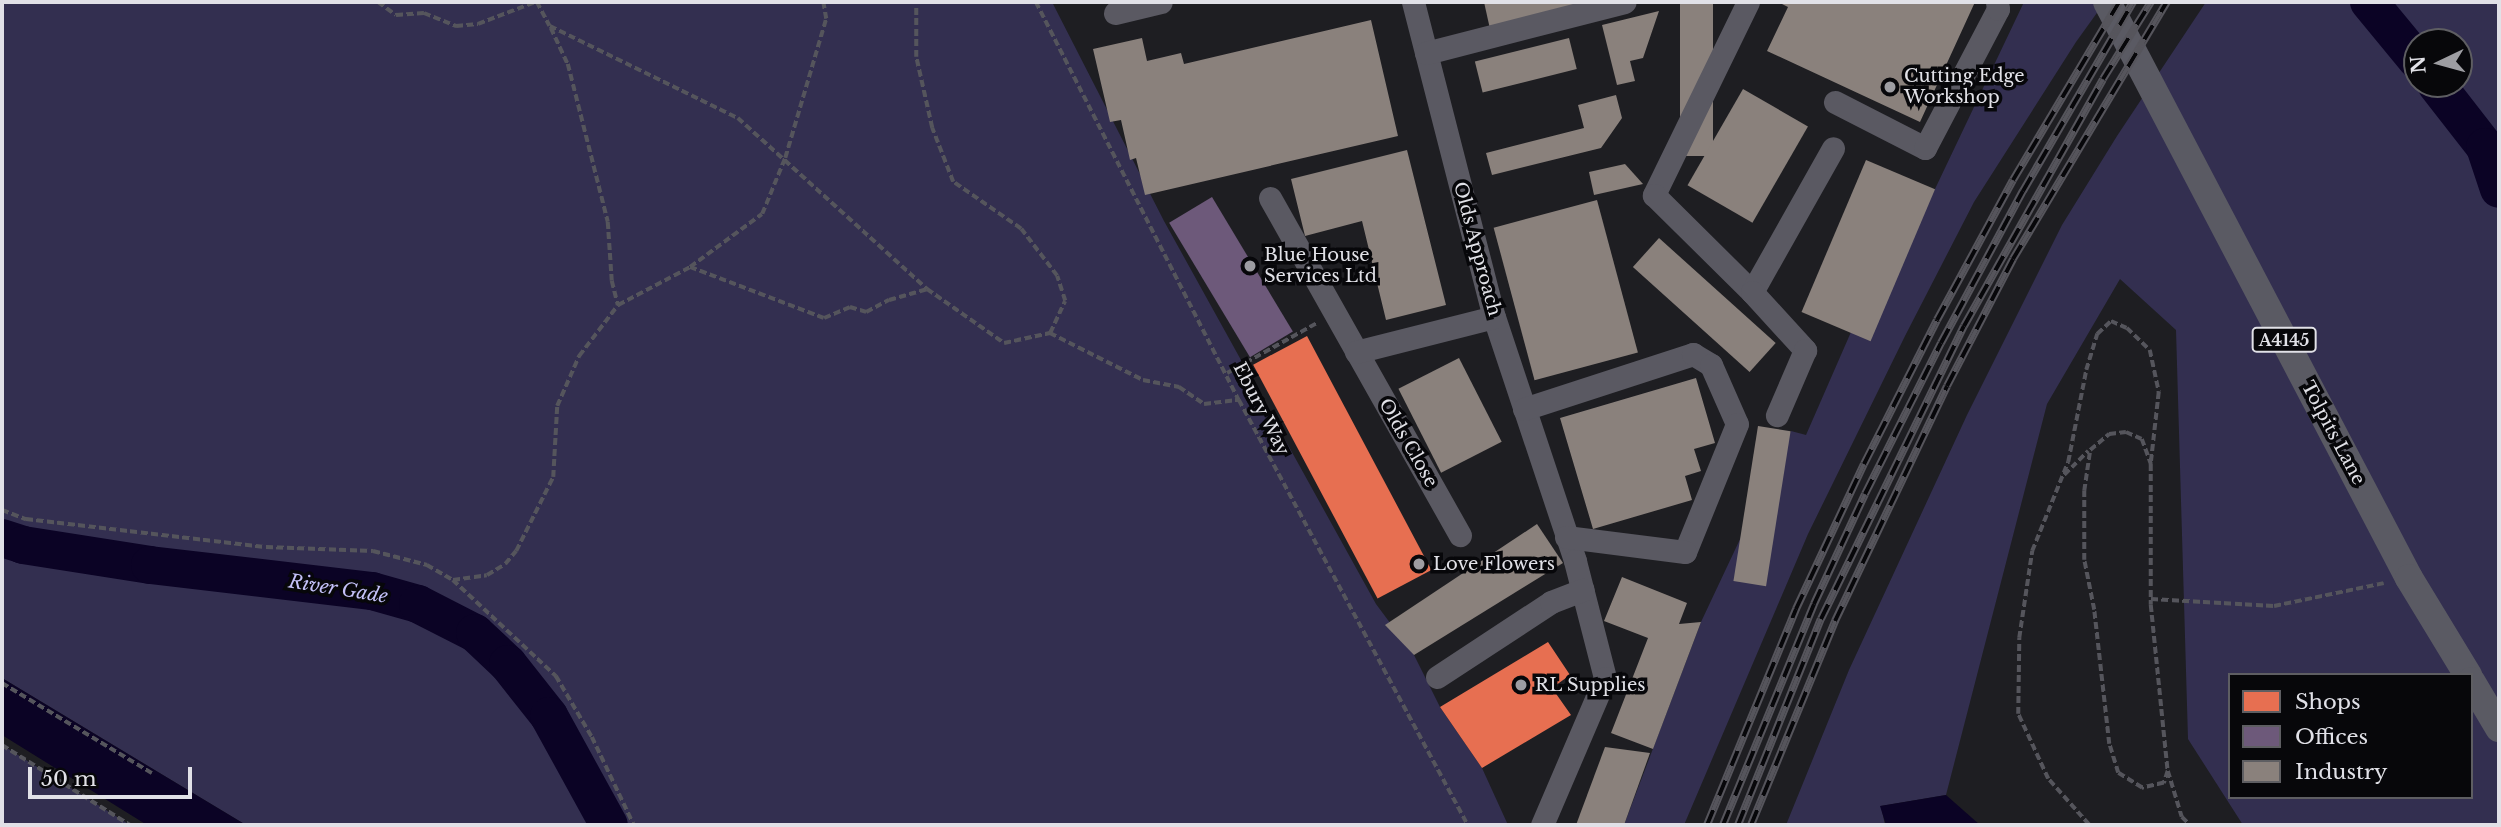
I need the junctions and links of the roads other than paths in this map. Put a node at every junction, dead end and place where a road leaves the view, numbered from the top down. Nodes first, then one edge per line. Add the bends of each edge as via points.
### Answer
1 (1161, 2) edge
2 (1413, 2) edge
3 (1625, 2) edge
4 (1748, 2) edge
5 (1997, 2) edge
6 (2107, 2) edge
7 (1115, 13) dead end
8 (1426, 52) junction
9 (1835, 102) dead end
10 (1833, 148) dead end
11 (1270, 198) dead end
12 (1752, 292) junction
13 (1494, 317) junction
14 (1356, 352) junction
15 (1524, 409) junction
16 (1777, 415) dead end
17 (1460, 535) dead end
18 (1566, 537) junction
19 (1583, 590) junction
20 (2467, 673) edge
21 (1437, 677) dead end
22 (2473, 684) edge
23 (2499, 728) edge
24 (1542, 825) edge

1 - 7 street
2 - 8 street, Olds Approach
3 - 8 street
4 - 12 street via 1654,195
5 - 9 street via 1998,9 1925,148
6 - 20 main road, Tolpits Lane / A4145 via 2409,578
8 - 13 street, Olds Approach
10 - 12 street
11 - 14 street, Olds Close
12 - 16 street via 1805,350
13 - 14 street
13 - 15 street, Olds Approach
14 - 17 street, Olds Close
15 - 18 street, Olds Approach
15 - 18 street via 1693,354 1711,365 1737,424 1685,552
18 - 19 street, Olds Approach
19 - 21 street via 1551,602
19 - 24 street, Olds Approach via 1605,678
22 - 23 main road

